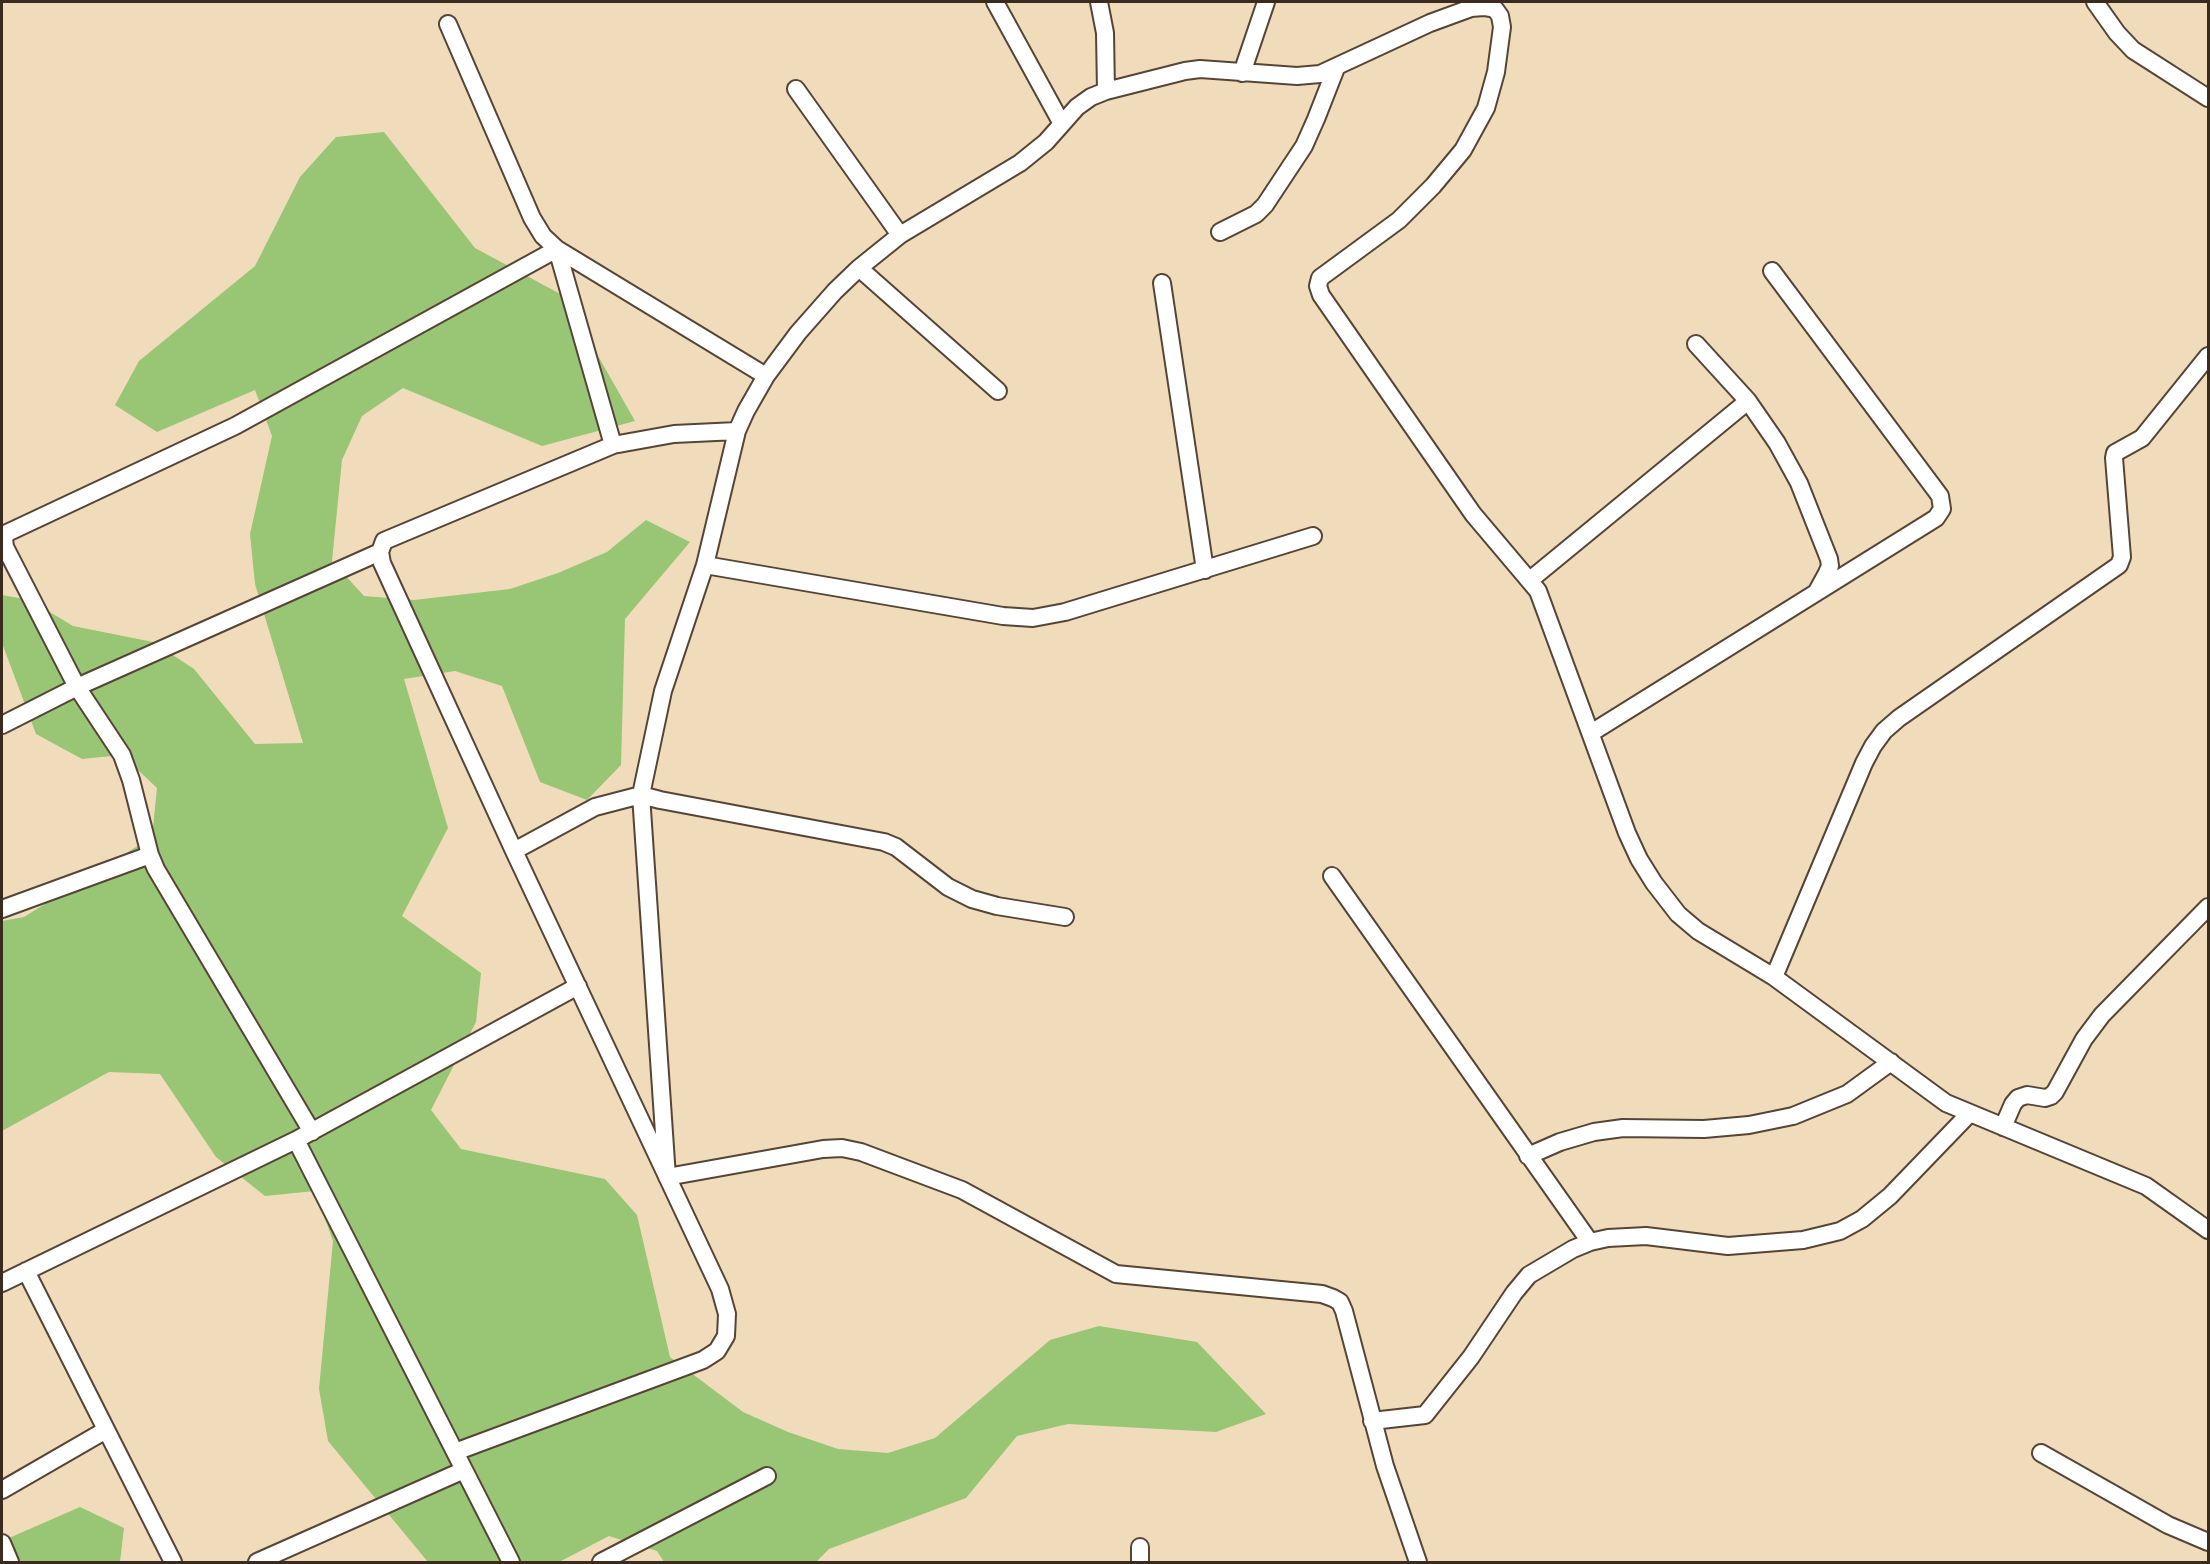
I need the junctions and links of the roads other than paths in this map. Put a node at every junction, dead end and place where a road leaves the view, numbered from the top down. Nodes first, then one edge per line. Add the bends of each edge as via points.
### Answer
1 (995, 2) edge
2 (1099, 2) edge
3 (1266, 2) edge
4 (2095, 2) edge
5 (448, 24) dead end
6 (1336, 68) junction
7 (1242, 73) junction
8 (796, 89) dead end
9 (1106, 91) junction
10 (2208, 98) edge
11 (1062, 124) junction
12 (1220, 232) dead end
13 (900, 236) junction
14 (557, 249) junction
15 (859, 268) junction
16 (1772, 271) dead end
17 (1162, 283) dead end
18 (1696, 344) dead end
19 (2208, 356) edge
20 (766, 376) junction
21 (998, 391) dead end
22 (1748, 401) junction
23 (737, 431) junction
24 (614, 445) junction
25 (1313, 536) dead end
26 (380, 552) junction
27 (705, 565) junction
28 (1205, 570) junction
29 (1530, 580) junction
30 (1816, 594) junction
31 (77, 687) junction
32 (2, 725) edge
33 (1591, 734) junction
34 (641, 795) junction
35 (513, 851) junction
36 (150, 855) junction
37 (1332, 876) dead end
38 (2208, 907) edge
39 (2, 909) edge
40 (1065, 917) dead end
41 (1774, 977) junction
42 (578, 986) junction
43 (1891, 1062) junction
44 (1970, 1113) junction
45 (2003, 1127) junction
46 (312, 1132) junction
47 (296, 1140) junction
48 (1528, 1156) junction
49 (667, 1177) junction
50 (2208, 1230) edge
51 (1590, 1242) junction
52 (26, 1271) junction
53 (2, 1283) edge
54 (1372, 1422) junction
55 (106, 1430) junction
56 (455, 1452) junction
57 (2041, 1453) dead end
58 (464, 1470) junction
59 (767, 1476) dead end
60 (2, 1490) edge
61 (2208, 1542) edge
62 (2, 1544) edge
63 (10, 1563) edge
64 (173, 1563) edge
65 (257, 1563) edge
66 (511, 1563) edge
67 (601, 1563) edge
68 (1418, 1563) edge

1 - 11 street
2 - 9 street via 1105,33
3 - 7 street
4 - 10 street via 2133,50
5 - 14 street via 532,218
6 - 7 street via 1297,76
6 - 12 street via 1304,146 1265,205 1256,214
6 - 29 street via 1471,8 1495,9 1500,16 1496,72 1486,108 1463,150 1398,220 1320,278 1318,286 1473,513
7 - 9 street via 1200,69
8 - 13 street
9 - 11 street via 1077,107
11 - 13 street via 1020,163
13 - 15 street
14 - 20 street
14 - 24 street
14 - 31 street via 235,426 7,533 5,547
15 - 20 street via 813,316
15 - 21 street
16 - 30 street via 1940,496 1942,509 1936,518
17 - 28 street
18 - 22 street
19 - 41 street via 2142,438 2115,453 2122,557 2119,565 1899,718 1873,746
20 - 23 street
22 - 29 street
22 - 30 street via 1799,483 1829,559 1830,566
23 - 24 street via 674,434
23 - 27 street
24 - 26 street via 384,541
25 - 28 street
26 - 31 street
26 - 35 street
27 - 28 street via 1034,618
27 - 34 street via 663,691
29 - 33 street via 1543,601
30 - 33 street
31 - 32 street
31 - 36 street via 122,755
33 - 41 street via 1627,833 1654,883 1698,932
34 - 35 street via 595,807
34 - 40 street via 884,842 972,899
34 - 49 street
35 - 42 street
36 - 39 street
36 - 46 street
37 - 48 street
38 - 45 street via 2102,1015 2055,1092 2045,1098 2018,1098
41 - 43 street
42 - 46 street
42 - 49 street
43 - 44 street via 1946,1103
43 - 48 street via 1848,1094 1793,1116 1704,1129 1623,1128 1594,1132
44 - 45 street
44 - 51 street via 1890,1196 1862,1220 1840,1231 1759,1245 1728,1246 1646,1236
45 - 50 street via 2146,1186
46 - 47 street
47 - 52 street
47 - 56 street
48 - 51 street
49 - 54 street via 842,1148 963,1190 1116,1274 1322,1294 1340,1302 1344,1311
49 - 56 street via 720,1289 727,1314 726,1336 717,1351 703,1360
51 - 54 street via 1529,1275 1425,1415
52 - 53 street
52 - 55 street
54 - 68 street
55 - 60 street
55 - 64 street
56 - 58 street
57 - 61 street via 2168,1525
58 - 65 street
58 - 66 street
59 - 67 street
62 - 63 street

